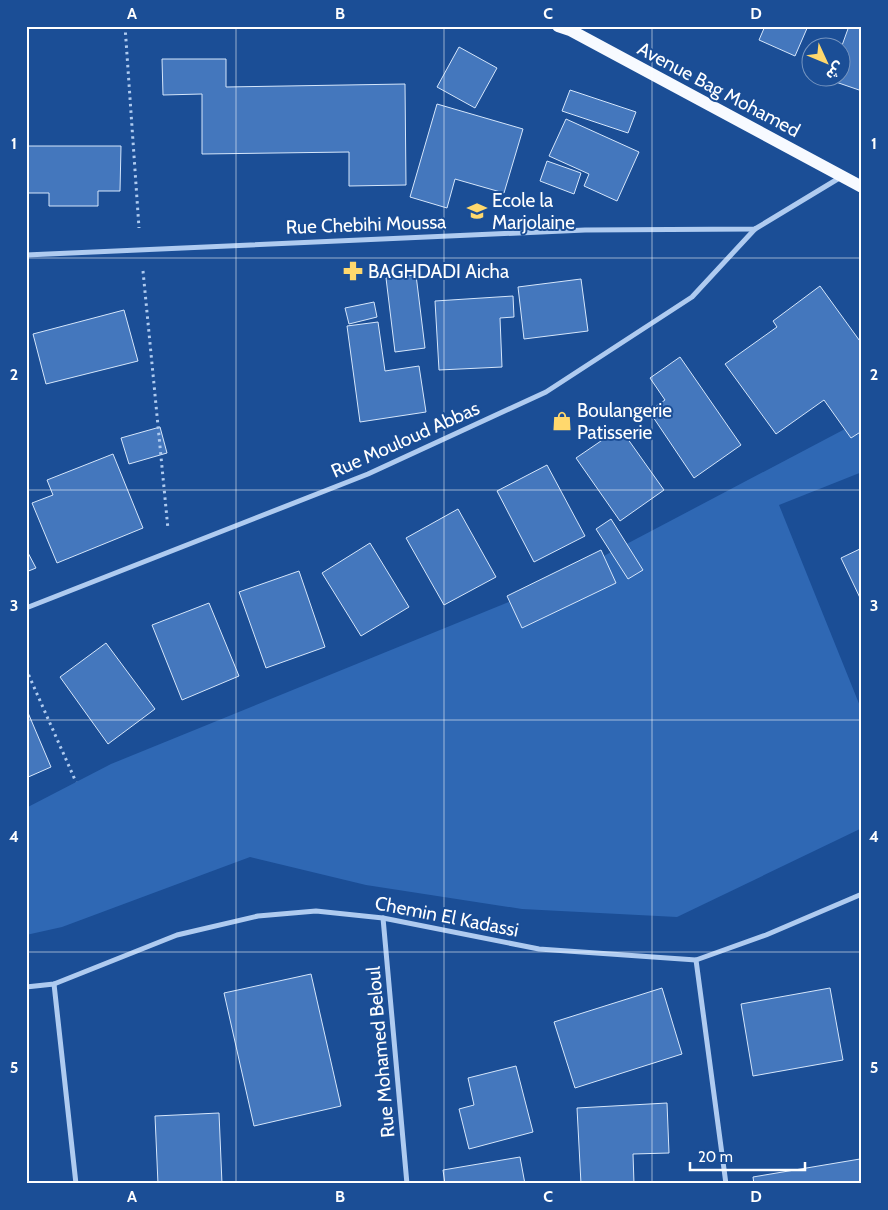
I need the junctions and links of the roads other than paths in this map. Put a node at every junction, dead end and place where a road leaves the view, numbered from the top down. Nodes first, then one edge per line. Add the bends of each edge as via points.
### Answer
1 (558, 26) edge
2 (842, 177) junction
3 (862, 187) edge
4 (755, 229) junction
5 (26, 255) edge
6 (26, 608) edge
7 (862, 894) edge
8 (383, 918) junction
9 (696, 960) junction
10 (54, 984) junction
11 (26, 986) edge
12 (76, 1184) edge
13 (407, 1184) edge
14 (726, 1184) edge

1 - 2 main road, Avenue Bag Mohamed
2 - 3 main road, Avenue Bag Mohamed
2 - 4 street
4 - 5 street, Rue Chebihi Moussa via 585,230
4 - 6 street, Rue Mouloud Abbas via 692,297 546,392 368,474
7 - 9 street, Chemin El Kadassi via 766,935
8 - 9 street, Chemin El Kadassi via 539,949
8 - 10 street, Chemin El Kadassi via 316,911 258,916 177,935
8 - 13 street, Rue Mohamed Beloul
9 - 14 street
10 - 11 street, Chemin El Kadassi
10 - 12 street

